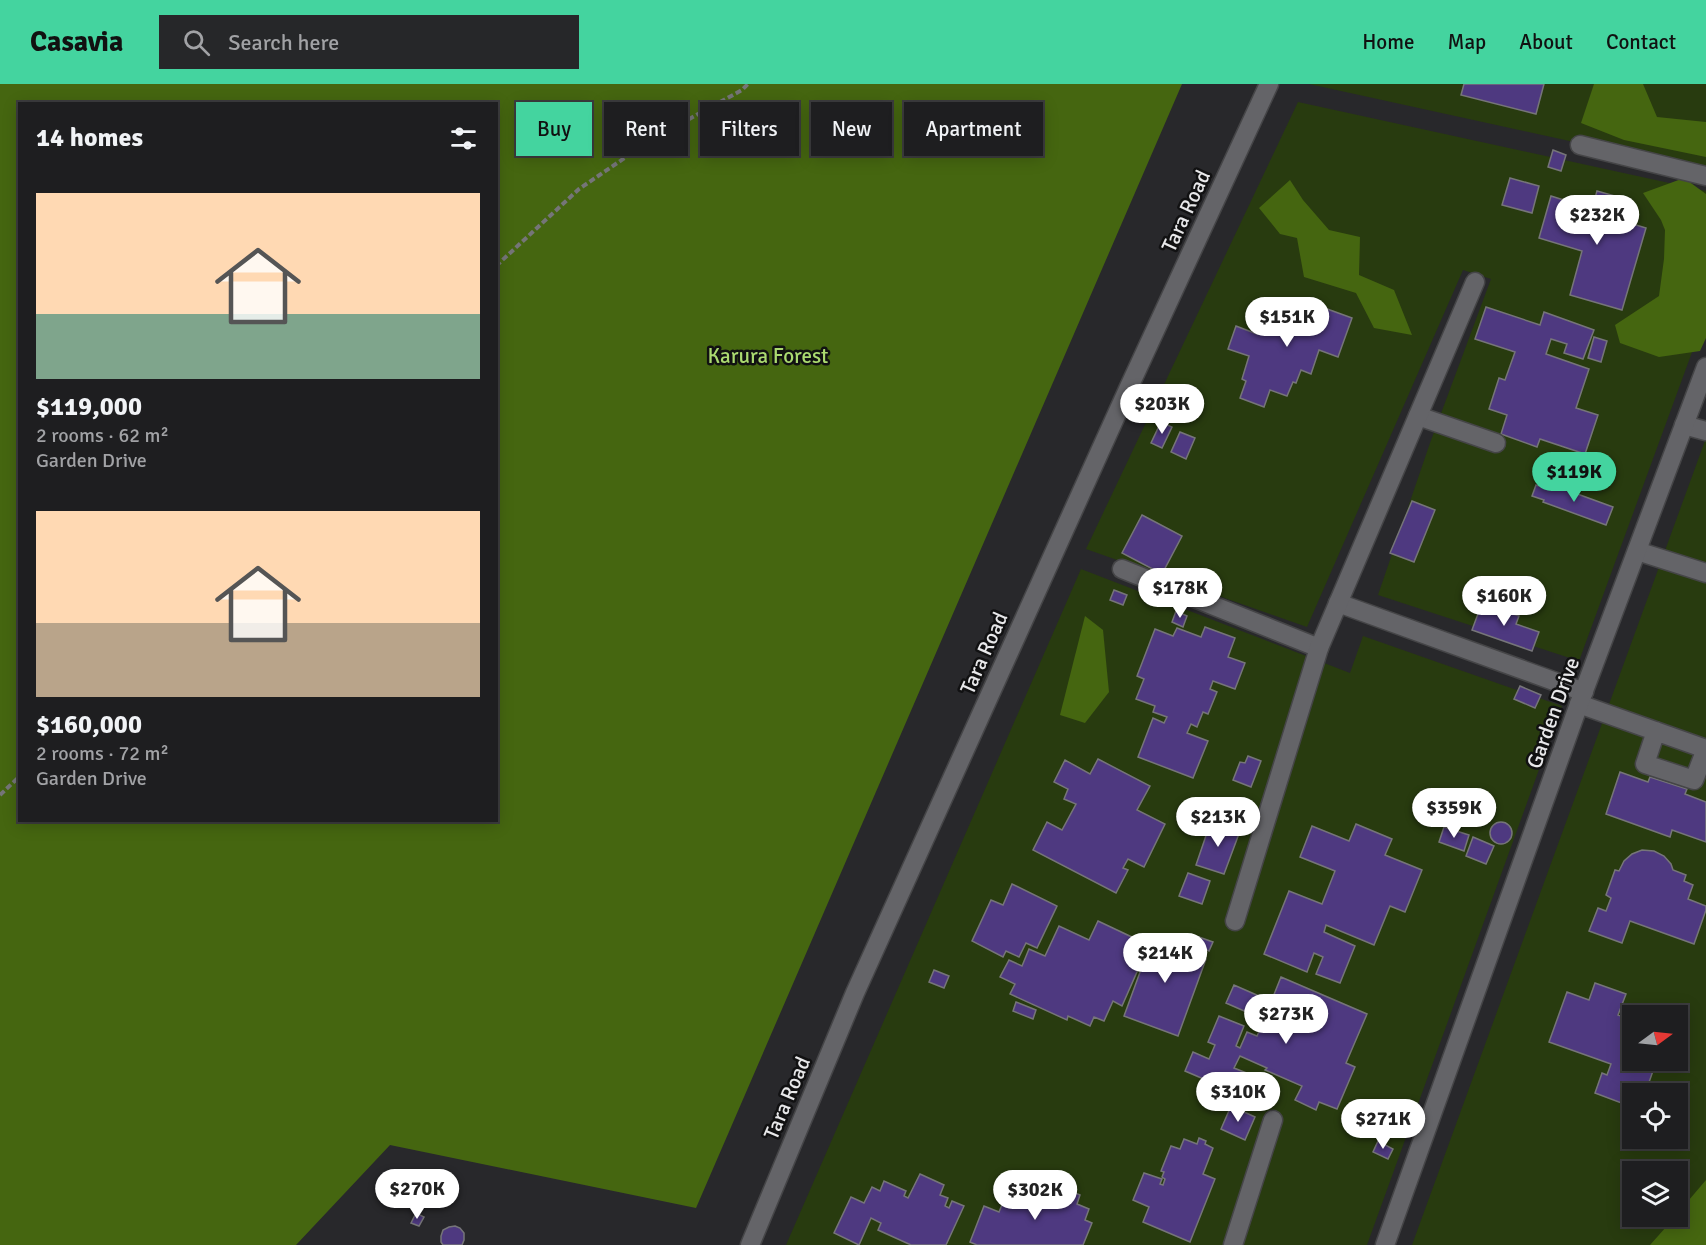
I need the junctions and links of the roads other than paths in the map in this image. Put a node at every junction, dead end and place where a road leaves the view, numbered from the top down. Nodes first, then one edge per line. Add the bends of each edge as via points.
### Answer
1 (1269, 84) edge
2 (1580, 145) dead end
3 (1706, 176) edge
4 (1475, 282) dead end
5 (1706, 367) edge
6 (1418, 416) junction
7 (1684, 424) junction
8 (1706, 431) edge
9 (1496, 443) dead end
10 (1637, 551) junction
11 (1122, 569) dead end
12 (1706, 573) edge
13 (1338, 603) junction
14 (1319, 648) junction
15 (1581, 698) junction
16 (1656, 731) dead end
17 (1235, 921) dead end
18 (1273, 1120) dead end
19 (750, 1245) edge
20 (1233, 1245) edge
21 (1385, 1245) edge

1 - 19 street, Tara Road via 855,993
2 - 3 street
4 - 6 street
5 - 7 street, Garden Drive
6 - 9 street
6 - 13 street
7 - 8 street
7 - 10 street, Garden Drive
10 - 12 street
10 - 15 street, Garden Drive
11 - 14 street
13 - 14 street
13 - 15 street
14 - 17 street
15 - 16 street
15 - 21 street, Garden Drive
18 - 20 street

